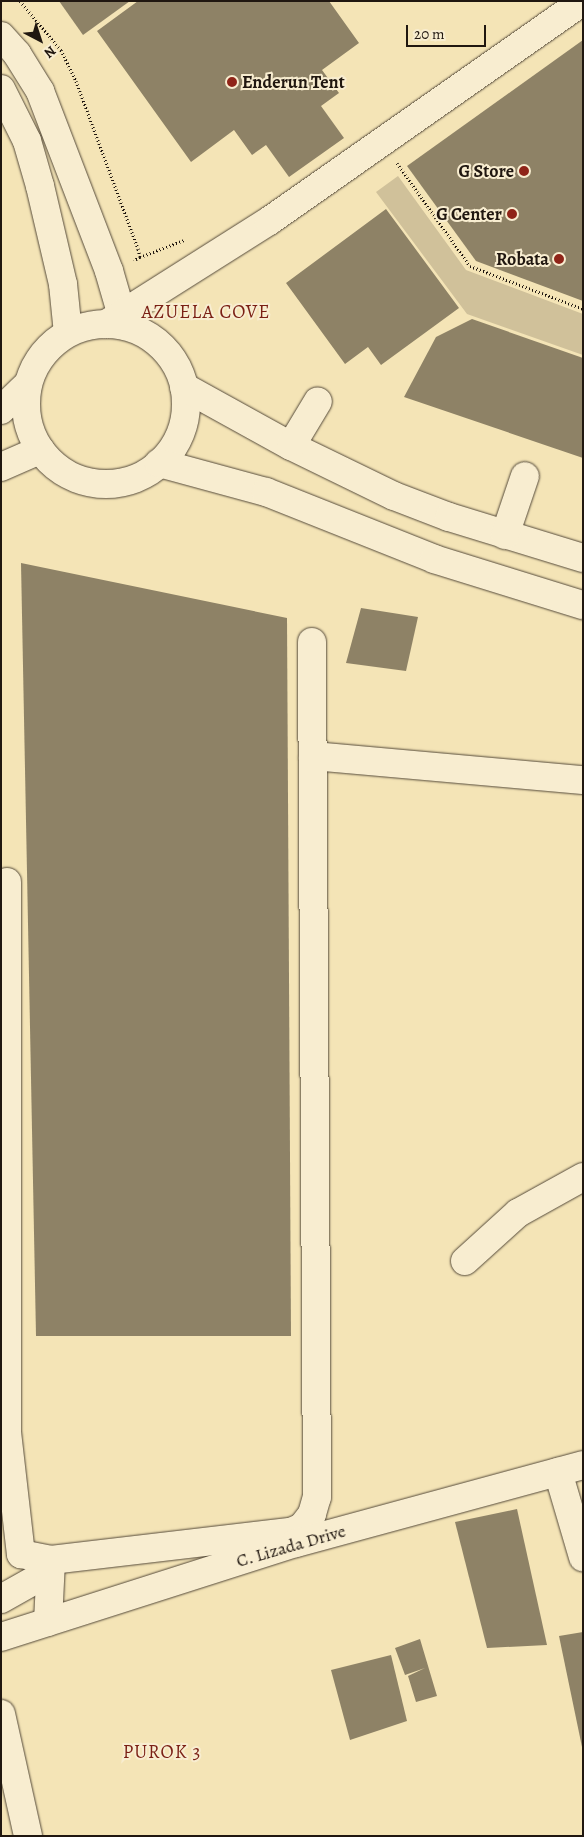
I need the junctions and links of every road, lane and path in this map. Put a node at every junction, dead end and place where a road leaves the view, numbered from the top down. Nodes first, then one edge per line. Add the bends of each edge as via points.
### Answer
1 (20, 1) edge
2 (583, 1) edge
3 (1, 36) edge
4 (1, 89) edge
5 (381, 142) junction
6 (109, 271) junction
7 (583, 309) edge
8 (118, 321) junction
9 (68, 333) junction
10 (28, 385) junction
11 (184, 387) junction
12 (318, 401) dead end
13 (1, 410) edge
14 (291, 446) junction
15 (40, 450) junction
16 (159, 463) junction
17 (1, 467) edge
18 (525, 476) dead end
19 (505, 535) junction
20 (583, 558) edge
21 (583, 605) edge
22 (312, 642) dead end
23 (313, 756) junction
24 (583, 780) edge
25 (7, 882) dead end
26 (583, 1177) edge
27 (465, 1261) dead end
28 (570, 1469) edge
29 (583, 1557) edge
30 (50, 1566) junction
31 (1, 1599) edge
32 (48, 1622) junction
33 (1, 1636) edge
34 (1, 1714) edge
35 (28, 1836) edge

1 - 6 path via 61,50 76,81 138,249 140,256
2 - 5 street
3 - 6 street via 40,90
4 - 9 street via 27,141 40,186 62,284
5 - 7 path via 470,266
5 - 8 street
6 - 8 street
8 - 9 street via 86,326
8 - 11 street via 157,342 179,370
9 - 10 street via 42,355
10 - 13 street
10 - 15 street via 27,419
11 - 14 street
11 - 16 street via 186,408 182,428 173,448
12 - 14 street
14 - 19 street via 394,496
15 - 16 street via 68,475 87,482 125,482
15 - 17 street
16 - 21 street via 266,492 452,565
18 - 19 street
19 - 20 street
22 - 23 street
23 - 24 street
23 - 30 street via 317,1496 312,1514 302,1526 291,1532
25 - 30 street via 7,1432 21,1554
26 - 27 street via 518,1213
28 - 29 street
28 - 32 street, C. Lizada Drive via 296,1543
30 - 31 street
30 - 32 street
32 - 33 street, C. Lizada Drive
34 - 35 street

